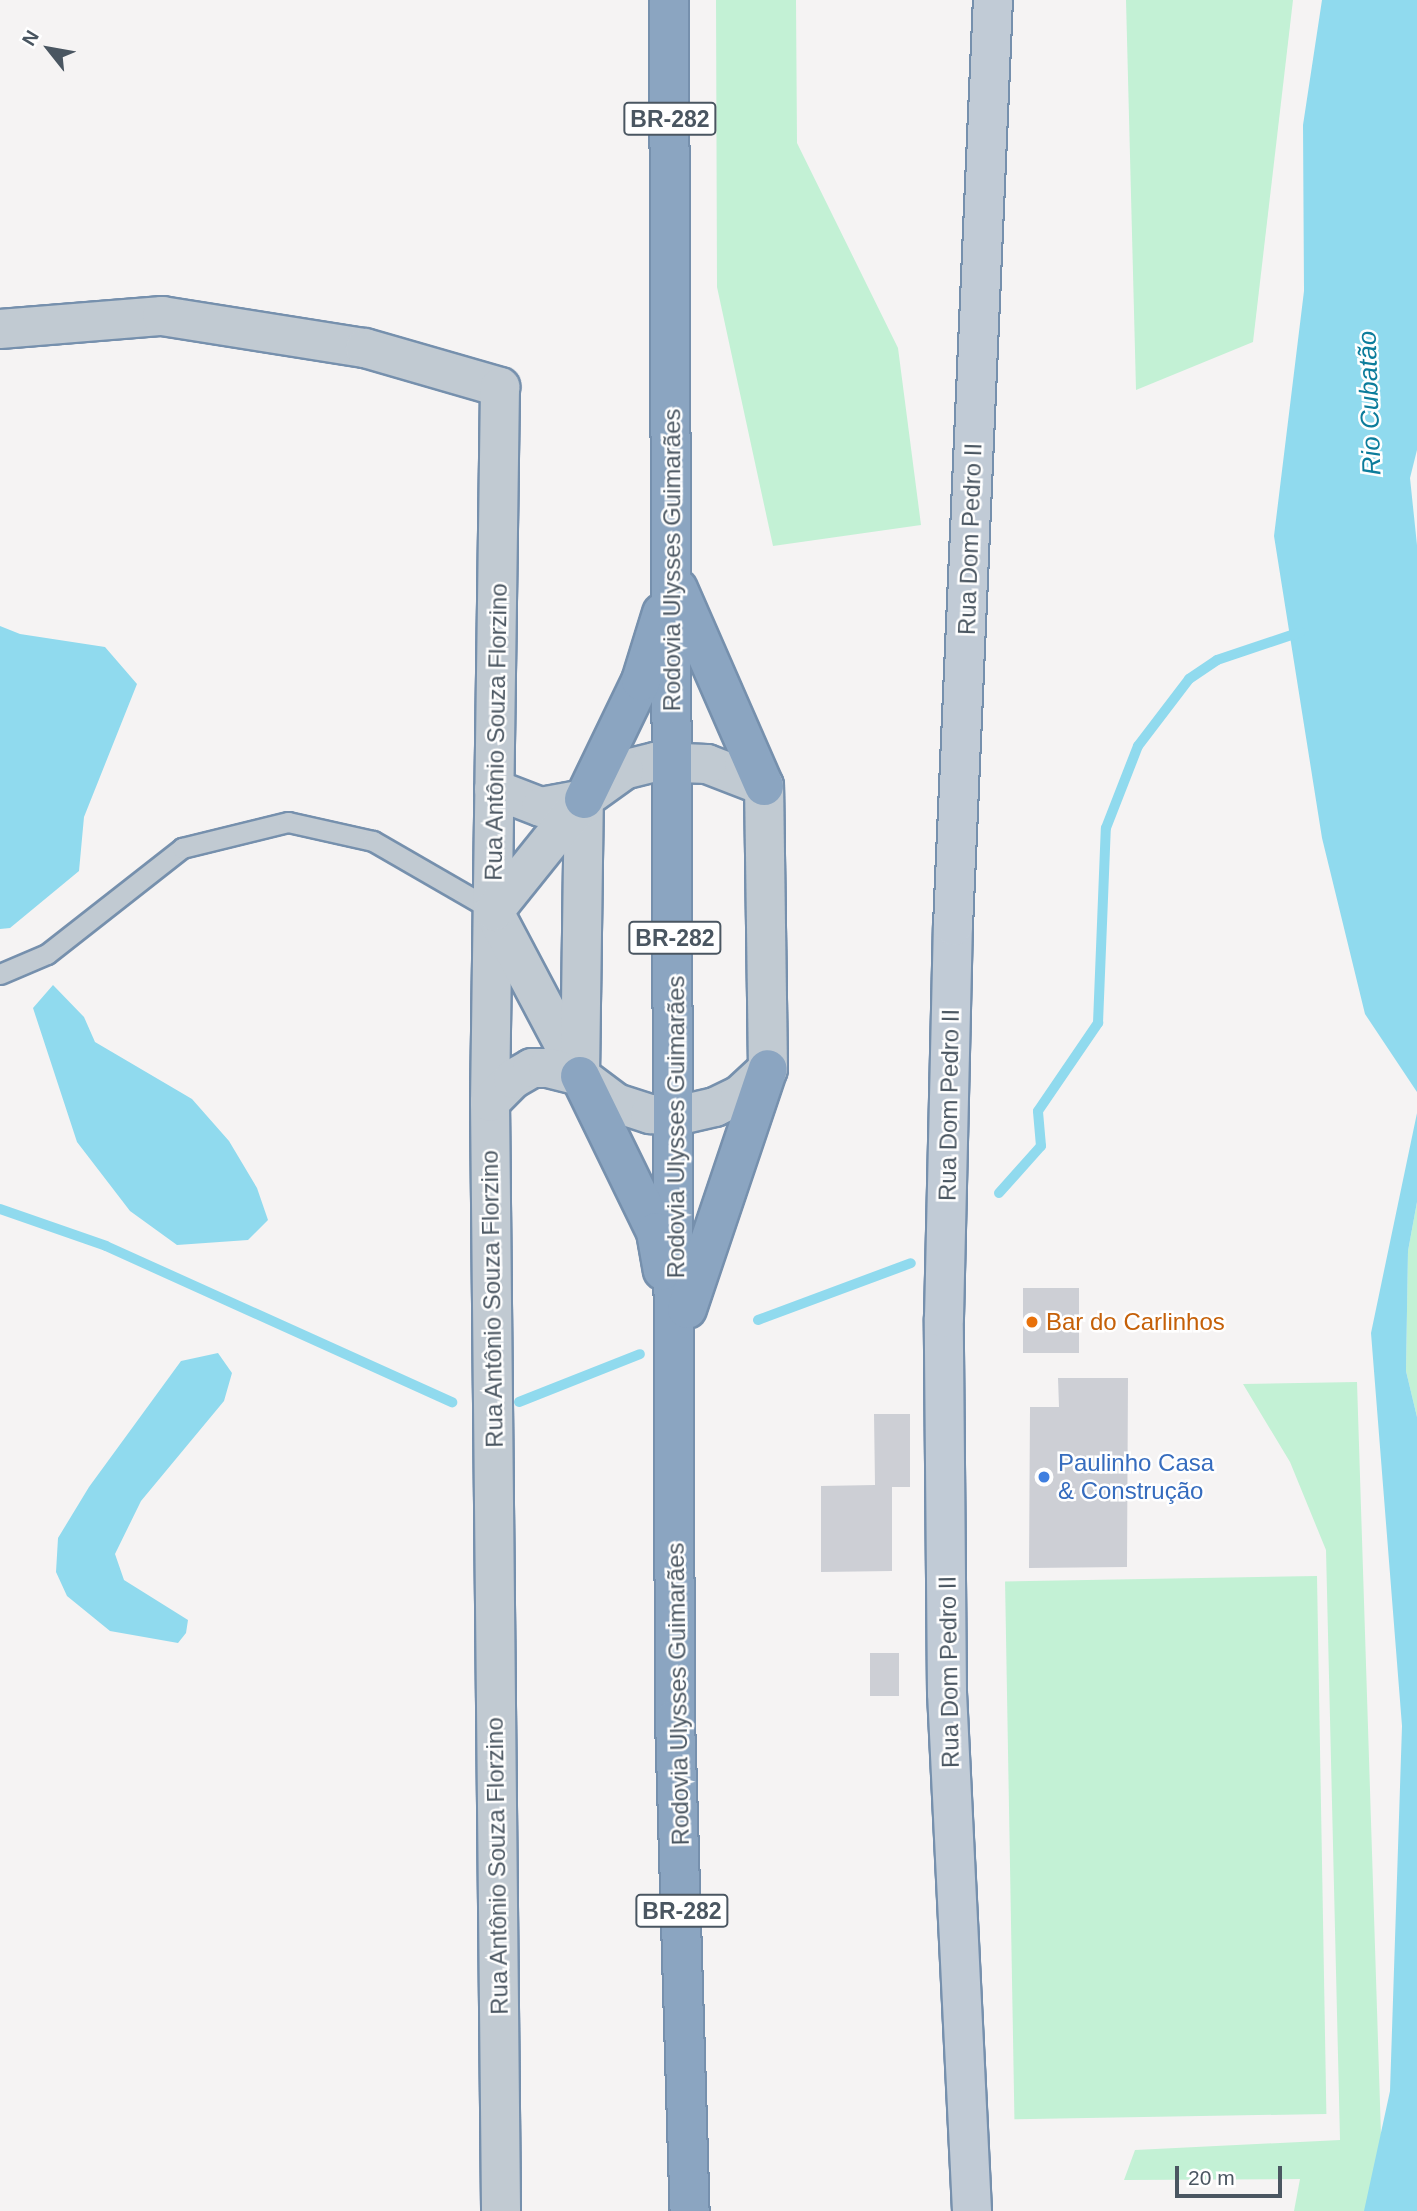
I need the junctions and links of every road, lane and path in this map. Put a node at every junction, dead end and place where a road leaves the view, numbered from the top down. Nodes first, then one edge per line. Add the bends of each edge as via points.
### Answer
1 (669, 0) edge
2 (993, 0) edge
3 (0, 329) edge
4 (673, 577) junction
5 (673, 760) junction
6 (764, 786) junction
7 (494, 789) junction
8 (584, 799) junction
9 (494, 911) junction
10 (0, 974) edge
11 (768, 1069) junction
12 (580, 1076) junction
13 (490, 1102) junction
14 (676, 1116) junction
15 (677, 1341) junction
16 (501, 2211) edge
17 (691, 2211) edge
18 (972, 2211) edge

1 - 4 highway, Rodovia Ulysses Guimarães / BR-282
2 - 18 main road, Rua Dom Pedro II via 954,926 944,1318 947,1693
3 - 7 street, Rua Antônio Souza Florzino via 162,316 365,348 500,387
4 - 5 highway, Rodovia Ulysses Guimarães / BR-282
4 - 6 highway
4 - 8 highway via 641,681
5 - 6 street via 731,770
5 - 8 street via 624,771
5 - 14 highway, Rodovia Ulysses Guimarães / BR-282
6 - 11 street
7 - 8 street via 541,807
7 - 9 street, Rua Antônio Souza Florzino
8 - 9 street
8 - 12 street
9 - 10 lane via 373,841 288,822 182,848 47,954
9 - 12 street
9 - 13 street, Rua Antônio Souza Florzino
11 - 14 street via 740,1095 715,1107
11 - 15 highway
12 - 13 street via 532,1068
12 - 14 street via 616,1103 650,1114
12 - 15 highway via 656,1232
13 - 16 street, Rua Antônio Souza Florzino
14 - 15 highway, Rodovia Ulysses Guimarães / BR-282
15 - 17 highway, Rodovia Ulysses Guimarães / BR-282 via 675,1719

